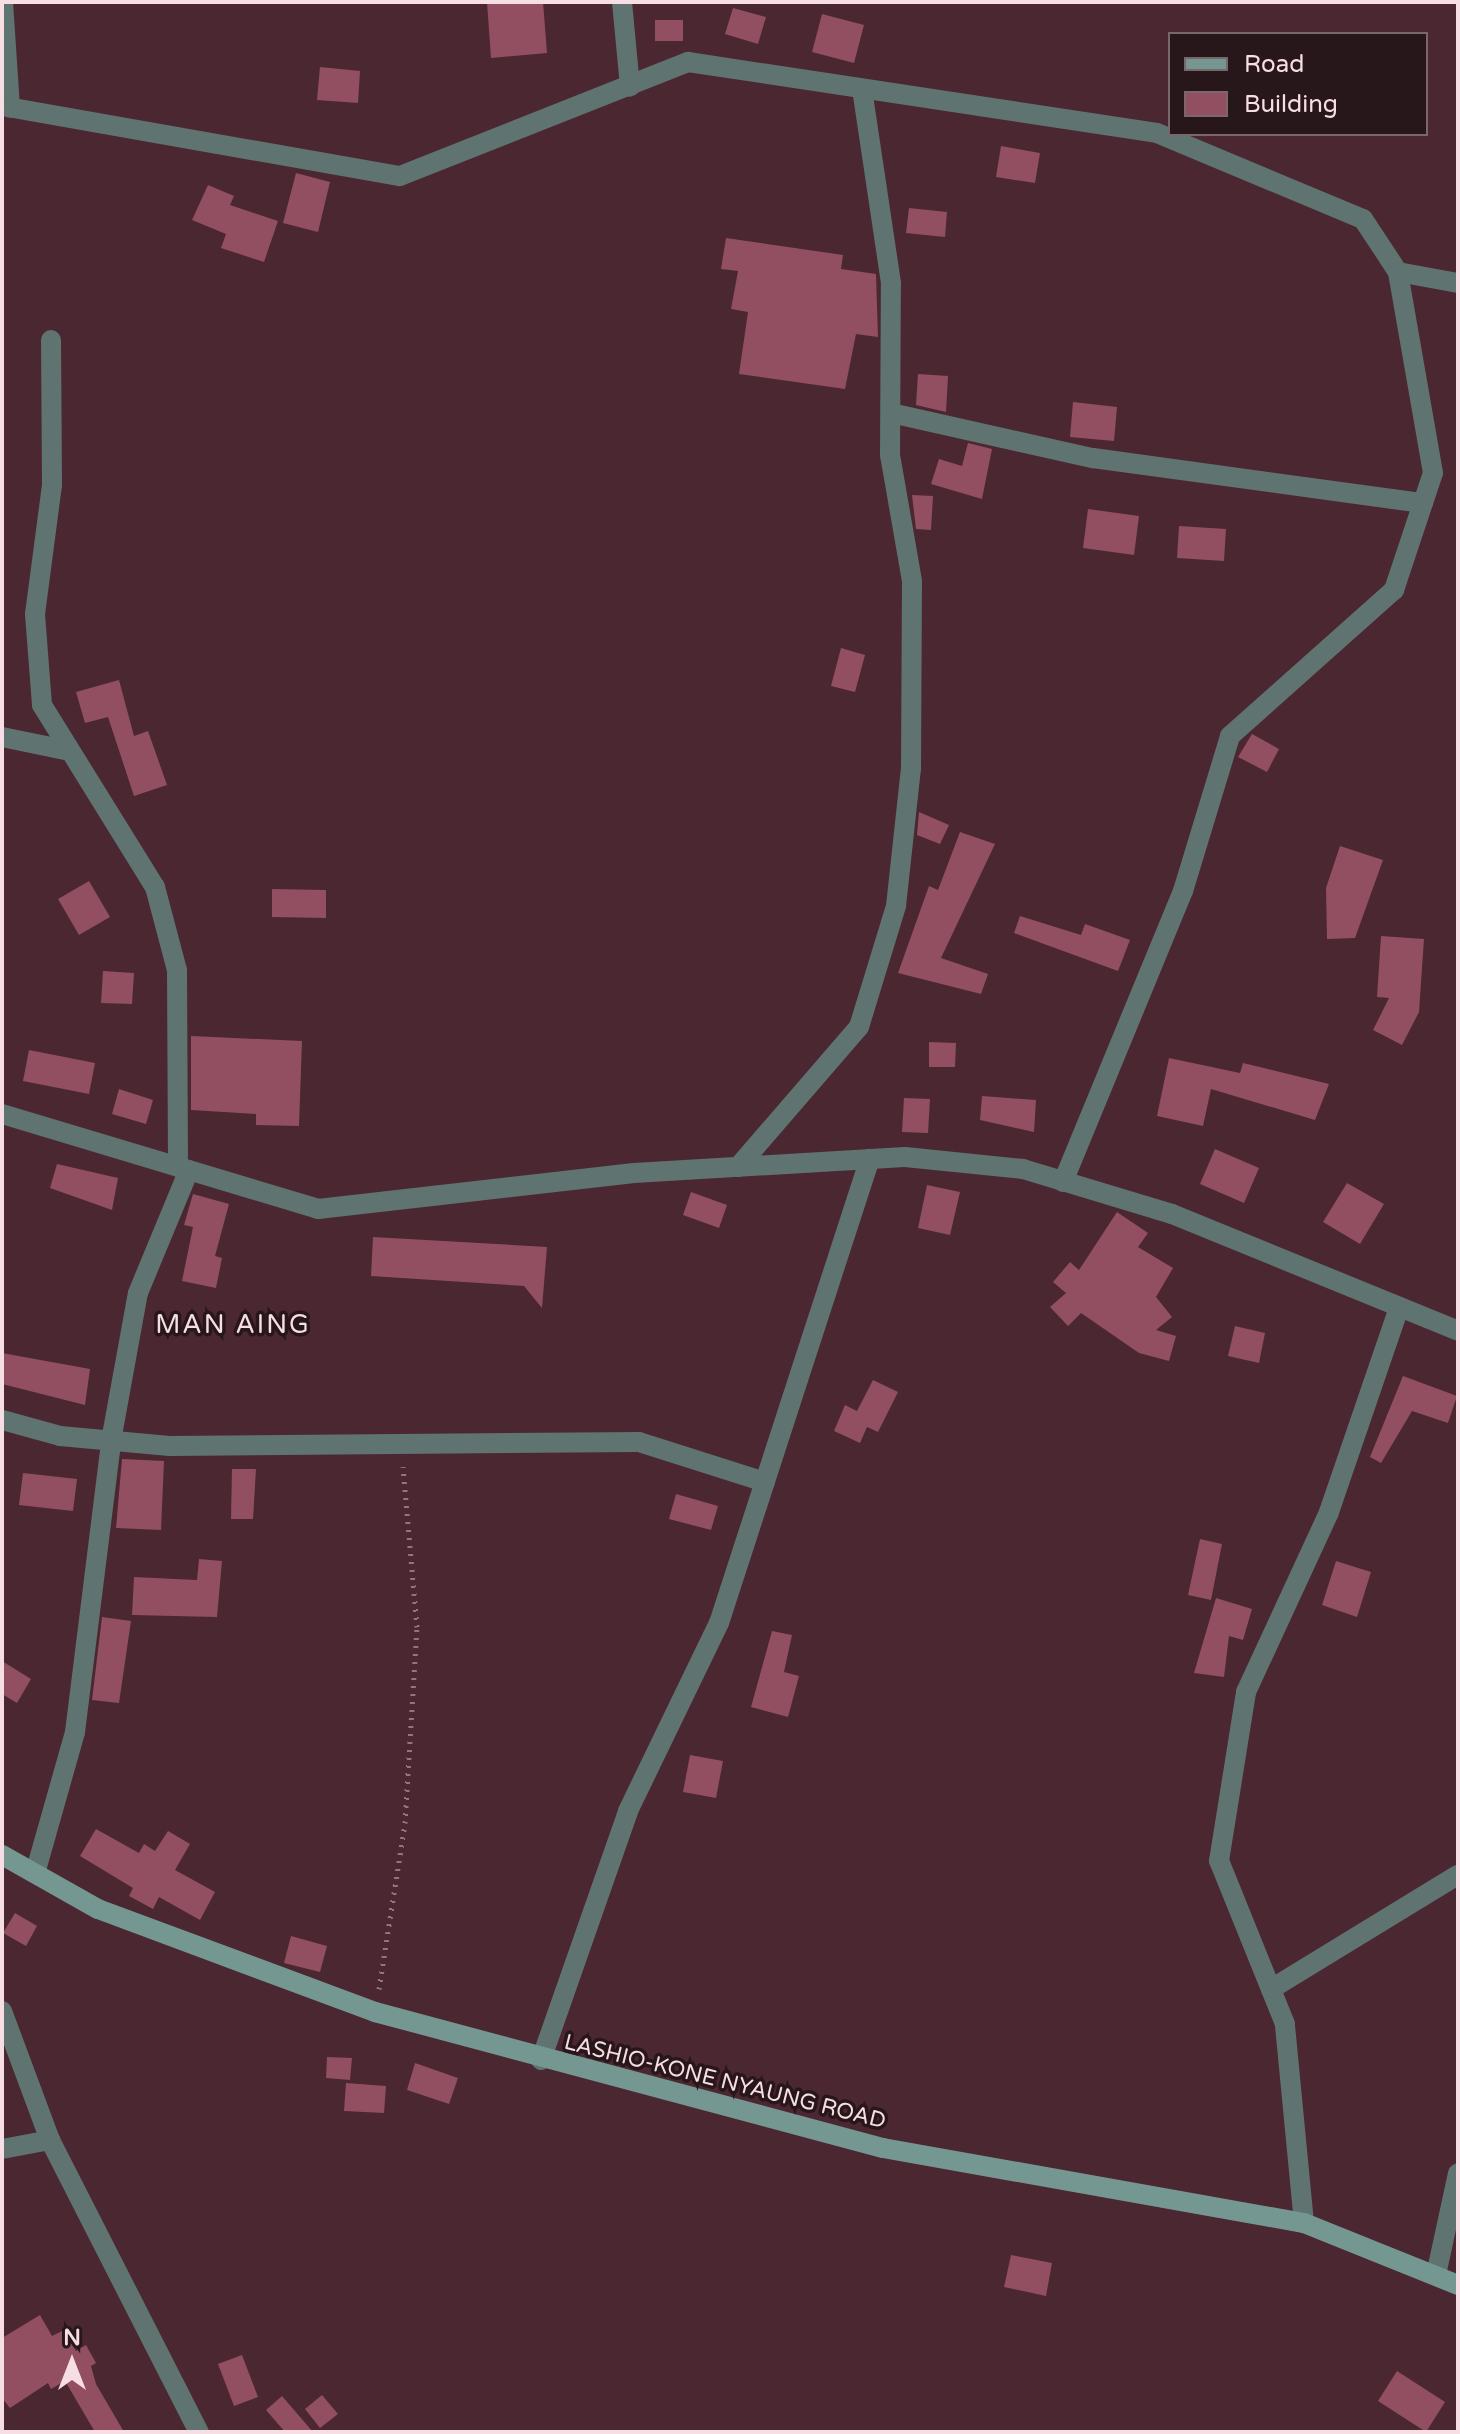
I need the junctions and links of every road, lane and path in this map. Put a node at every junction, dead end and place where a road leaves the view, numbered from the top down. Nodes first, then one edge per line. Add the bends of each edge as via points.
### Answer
1 (3, 2) edge
2 (622, 2) edge
3 (630, 87) junction
4 (862, 90) junction
5 (6, 107) edge
6 (1398, 272) junction
7 (1458, 283) edge
8 (51, 340) dead end
9 (891, 413) junction
10 (1423, 503) junction
11 (2, 737) edge
12 (70, 751) junction
13 (2, 1114) edge
14 (870, 1159) junction
15 (738, 1167) junction
16 (184, 1169) junction
17 (1063, 1182) junction
18 (1399, 1307) junction
19 (1458, 1331) edge
20 (2, 1420) edge
21 (111, 1441) junction
22 (401, 1442) junction
23 (765, 1482) junction
24 (2, 1855) edge
25 (36, 1870) junction
26 (1458, 1875) edge
27 (1271, 1989) junction
28 (2, 2011) edge
29 (375, 2012) junction
30 (541, 2060) junction
31 (50, 2140) junction
32 (2, 2149) edge
33 (1458, 2173) edge
34 (1304, 2223) junction
35 (1436, 2275) junction
36 (1458, 2285) edge
37 (199, 2432) edge

1 - 5 street
2 - 3 street
3 - 4 street via 688,62
3 - 5 street via 400,176
4 - 6 street via 1157,133 1363,219
4 - 9 street via 891,283
6 - 7 street
6 - 10 street via 1433,473
8 - 12 street via 52,485 35,614 42,705
9 - 10 street via 1093,458
9 - 15 street via 890,455 912,581 911,769 896,906 859,1027
10 - 17 street via 1394,590 1230,736 1183,891
11 - 12 street
12 - 16 street via 155,887 177,970
13 - 16 street
14 - 15 street
14 - 17 street via 1023,1169
14 - 23 street
15 - 16 street via 318,1209
16 - 21 street via 138,1293
17 - 18 street via 1172,1214
18 - 19 street
18 - 27 street via 1329,1512 1246,1692 1219,1861
20 - 21 street via 60,1436
21 - 22 street via 170,1446
21 - 25 street via 75,1732
22 - 23 street via 639,1442
22 - 29 path via 417,1627 405,1823
23 - 30 street via 719,1623 628,1811
24 - 25 main road, LASHIO-KONE NYAUNG ROAD
25 - 29 main road, LASHIO-KONE NYAUNG ROAD via 98,1909
26 - 27 street
27 - 34 street via 1285,2024
28 - 31 street
29 - 30 main road, LASHIO-KONE NYAUNG ROAD
30 - 34 main road, LASHIO-KONE NYAUNG ROAD via 883,2148
31 - 32 street
31 - 37 street
33 - 35 street
34 - 35 main road, LASHIO-KONE NYAUNG ROAD
35 - 36 main road, LASHIO-KONE NYAUNG ROAD

